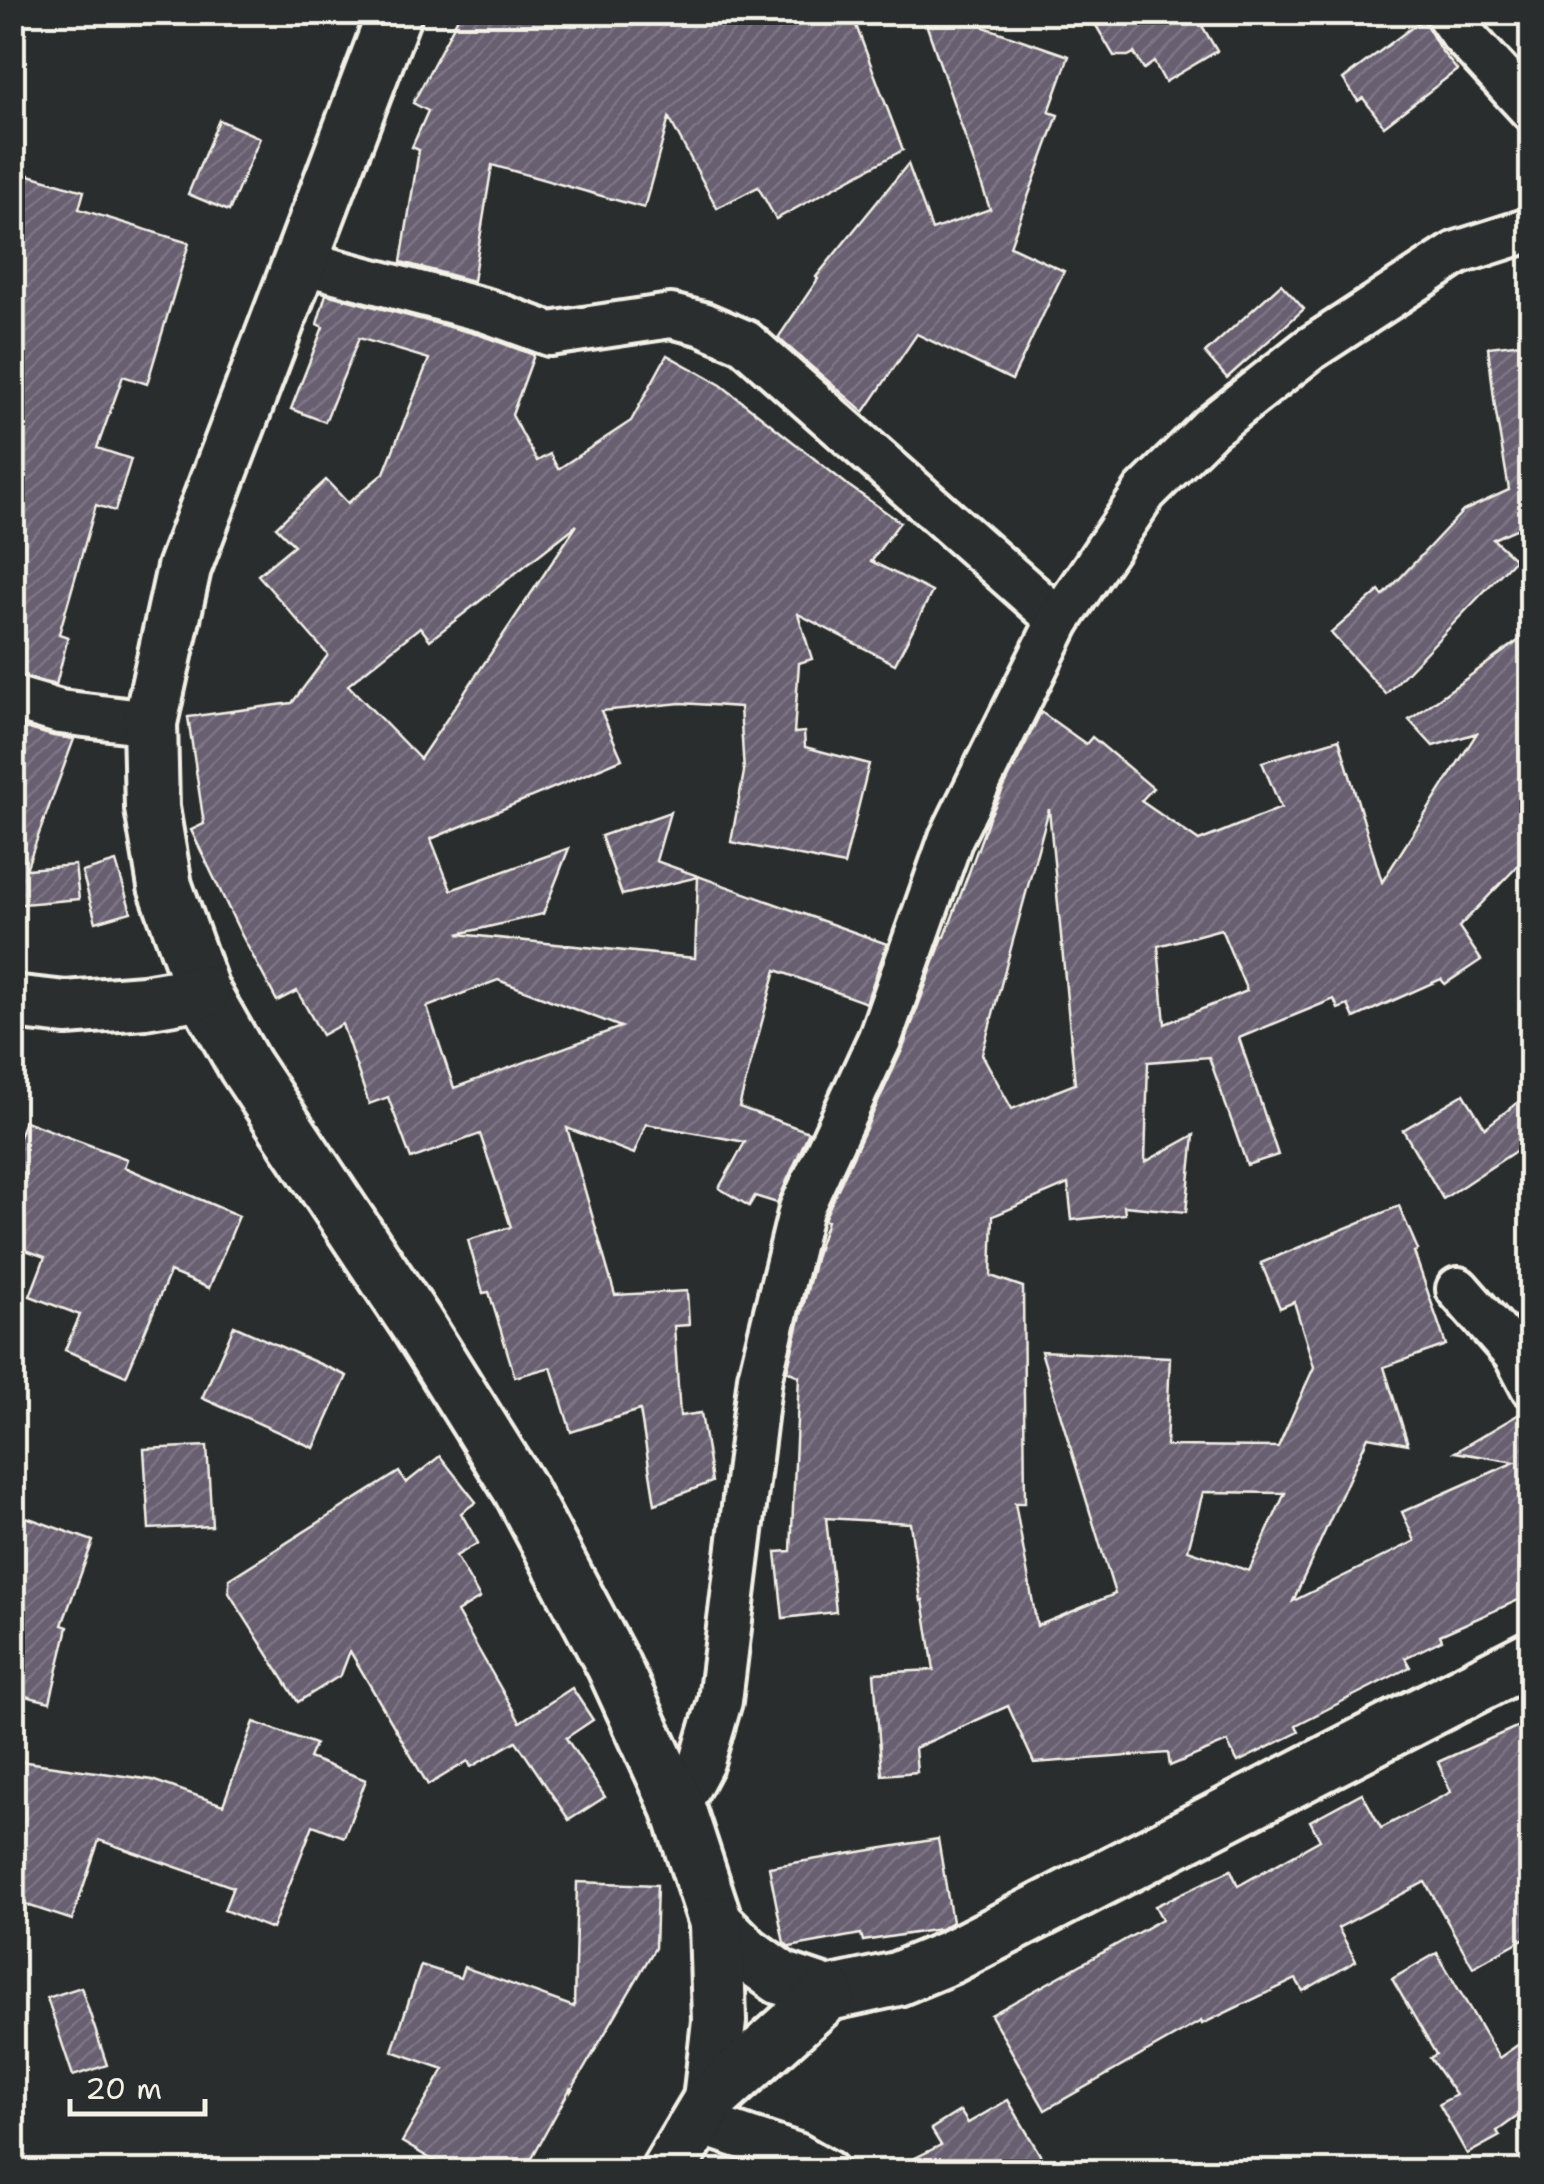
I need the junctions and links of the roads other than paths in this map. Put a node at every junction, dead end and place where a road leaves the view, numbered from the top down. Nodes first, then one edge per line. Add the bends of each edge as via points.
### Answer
1 (395, 12) edge
2 (1446, 12) edge
3 (1532, 110) edge
4 (1532, 228) edge
5 (301, 262) junction
6 (1059, 620) junction
7 (12, 698) edge
8 (150, 723) junction
9 (203, 992) junction
10 (12, 1002) edge
11 (1458, 1289) dead end
12 (1532, 1386) edge
13 (1532, 1657) edge
14 (678, 1806) junction
15 (716, 1923) junction
16 (828, 1994) junction
17 (703, 2111) junction
18 (667, 2172) edge
19 (828, 2172) edge

1 - 5 street
2 - 3 street
4 - 6 street via 1457,254 1310,349 1210,428 1145,492
5 - 6 street via 550,334 670,316 745,342
5 - 8 street via 184,568
6 - 14 street via 952,838 880,1038 800,1208 760,1378 720,1701 702,1762
7 - 8 street via 60,712
8 - 9 street via 152,808 165,886
9 - 10 street via 66,1008
9 - 14 street via 518,1488 613,1665
11 - 12 street via 1515,1354
13 - 16 street via 950,1957 897,1979
14 - 15 street
15 - 16 street via 781,1978
15 - 17 street via 719,2021
16 - 17 street
17 - 18 street
17 - 19 street

